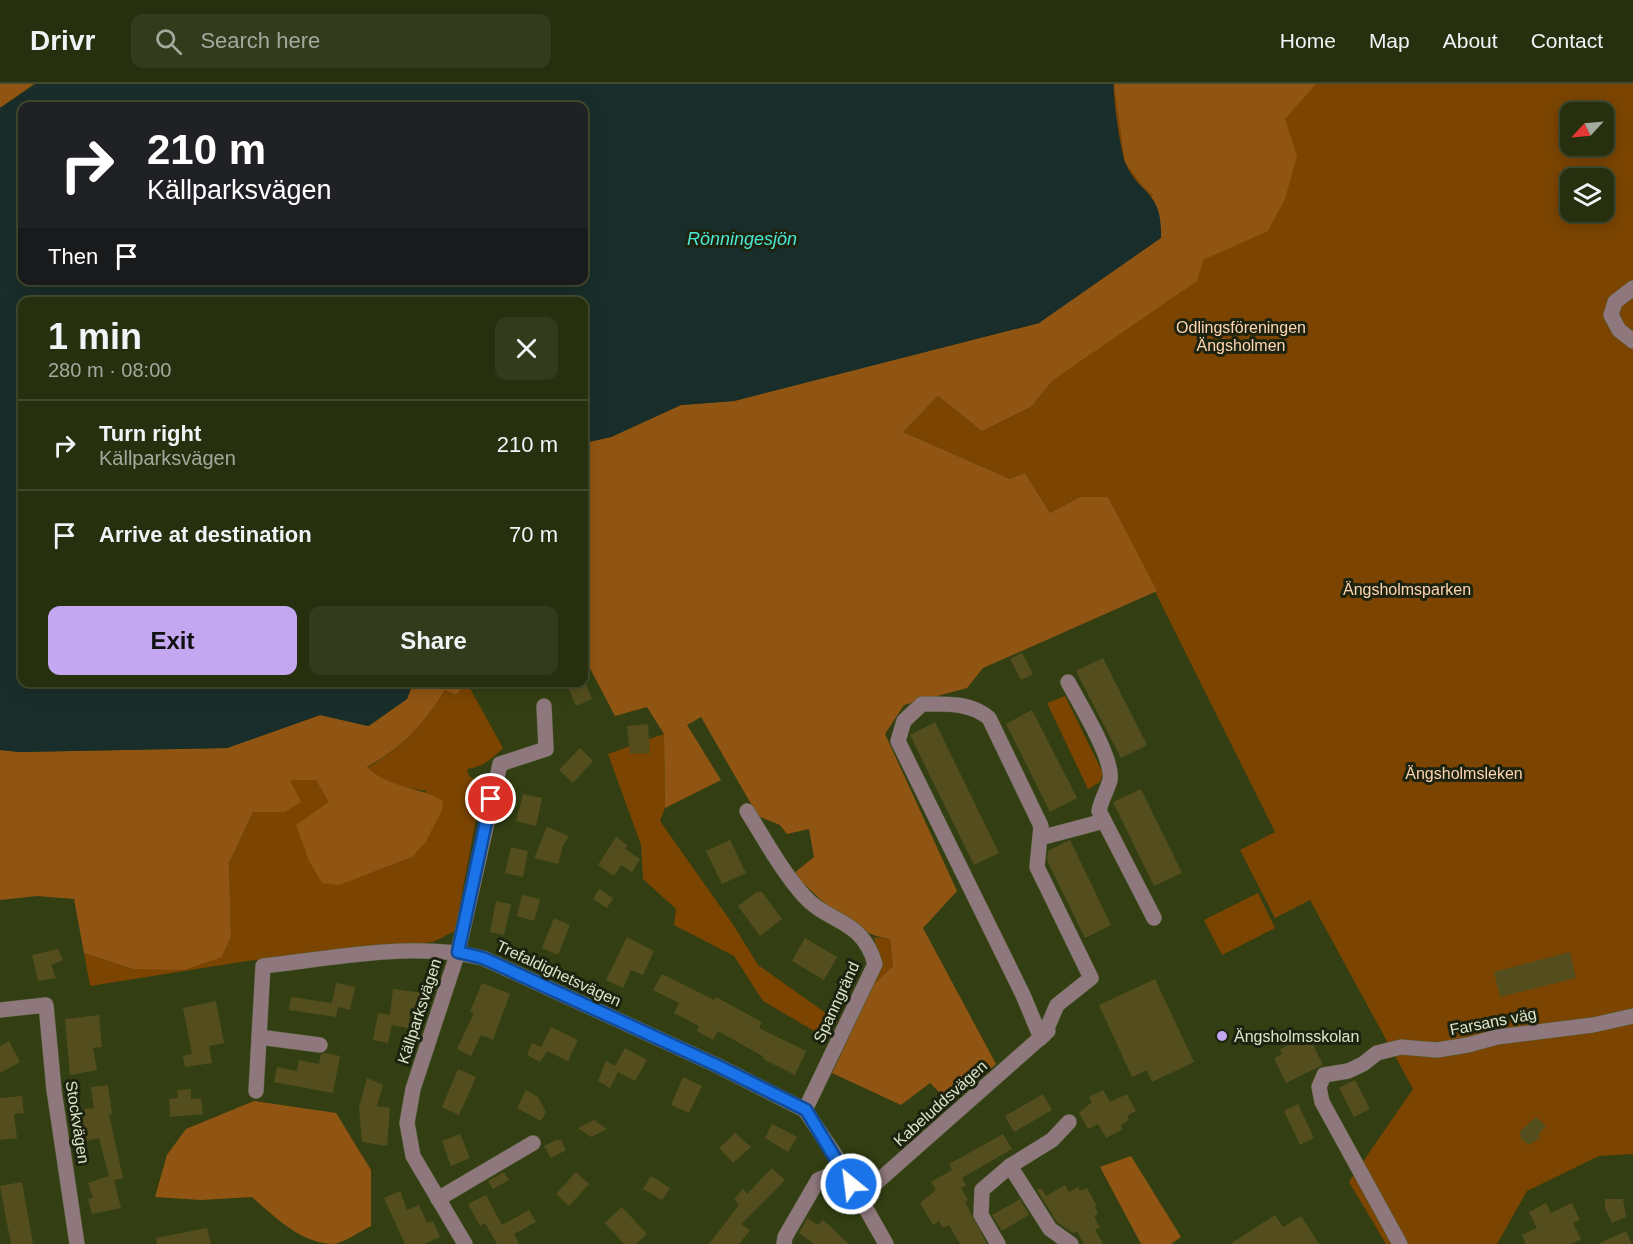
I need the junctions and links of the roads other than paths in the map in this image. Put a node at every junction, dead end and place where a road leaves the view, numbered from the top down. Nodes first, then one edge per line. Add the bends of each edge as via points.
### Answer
1 (1633, 288) edge
2 (1633, 341) edge
3 (1068, 682) dead end
4 (544, 706) dead end
5 (747, 811) dead end
6 (1104, 821) junction
7 (1040, 832) junction
8 (1155, 918) dead end
9 (458, 952) junction
10 (0, 1010) edge
11 (1633, 1016) edge
12 (1046, 1033) junction
13 (259, 1037) junction
14 (320, 1045) dead end
15 (256, 1091) dead end
16 (806, 1110) junction
17 (1069, 1122) dead end
18 (533, 1143) dead end
19 (1010, 1166) junction
20 (844, 1169) junction
21 (859, 1198) junction
22 (438, 1199) junction
23 (782, 1238) edge
24 (461, 1243) edge
25 (77, 1244) edge
26 (886, 1244) edge
27 (998, 1244) edge
28 (1071, 1244) edge
29 (1400, 1244) edge

1 - 2 street via 1615,302 1611,315 1618,330
3 - 6 street via 1108,762 1110,780 1099,811
4 - 9 street, Källparksvägen via 546,749 500,764
5 - 16 street, Spanngränd via 784,872 806,899 857,932 870,946 875,964
6 - 7 street
6 - 8 street
7 - 12 street, Kabeluddsvägen via 1037,867 1091,978 1057,1005
7 - 12 street via 989,718 978,708 922,704 904,721 897,741 1023,995
9 - 13 street, Trefaldighetsvägen via 408,950 263,966
9 - 16 street, Trefaldighetsvägen via 494,963
9 - 22 street, Källparksvägen via 413,1089 407,1123 413,1156
10 - 25 street, Stockvägen via 46,1005
11 - 29 street, Farsans väg via 1593,1025 1497,1036 1437,1050 1401,1047 1377,1053 1348,1071 1324,1075 1320,1094
12 - 21 street, Kabeluddsvägen
13 - 14 street
13 - 15 street, Trefaldighetsvägen
16 - 20 street
17 - 19 street via 1052,1140
18 - 22 street
19 - 27 street via 982,1190 981,1215
19 - 28 street via 1050,1229
20 - 21 street
20 - 23 street via 818,1180
21 - 26 street
22 - 24 street, Källparksvägen

